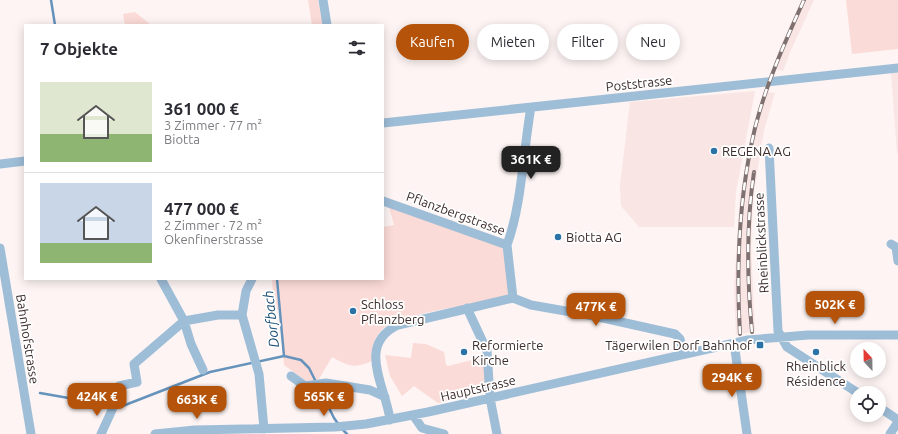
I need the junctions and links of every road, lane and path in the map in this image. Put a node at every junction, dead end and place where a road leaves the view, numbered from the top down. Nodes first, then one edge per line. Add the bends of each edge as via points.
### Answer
1 (323, 0) edge
2 (327, 24) edge
3 (898, 68) edge
4 (532, 107) junction
5 (384, 123) edge
6 (769, 148) dead end
7 (24, 161) edge
8 (0, 164) edge
9 (384, 201) edge
10 (891, 244) dead end
11 (507, 246) junction
12 (0, 248) edge
13 (898, 262) edge
14 (162, 280) edge
15 (252, 280) edge
16 (513, 298) junction
17 (467, 308) junction
18 (242, 315) junction
19 (184, 321) junction
20 (898, 334) edge
21 (781, 336) junction
22 (734, 343) junction
23 (684, 354) junction
24 (203, 370) dead end
25 (291, 376) dead end
26 (850, 388) edge
27 (385, 397) junction
28 (490, 398) junction
29 (886, 412) edge
30 (413, 415) junction
31 (390, 420) junction
32 (898, 421) edge
33 (366, 424) junction
34 (264, 428) junction
35 (236, 432) edge
36 (31, 434) edge
37 (101, 434) edge
38 (155, 434) edge
39 (366, 434) edge
40 (444, 434) edge
41 (497, 434) edge
42 (747, 434) edge
43 (890, 434) edge

1 - 2 street
3 - 4 street, Poststrasse
4 - 5 street, Poststrasse
4 - 11 street via 524,145 514,224
6 - 21 street, Rheinblickstrasse via 778,330
7 - 8 street
9 - 11 street, Pflanzbergstrasse
10 - 13 street via 896,247
11 - 16 street, Pflanzbergstrasse
12 - 36 street, Bahnhofstrasse
14 - 19 street
15 - 18 street via 246,291
16 - 17 street
16 - 23 street via 531,305 672,333 680,339
17 - 27 street via 398,325 385,333 378,345 375,363
17 - 28 street via 487,351
18 - 19 street via 218,315
18 - 34 street via 260,381
19 - 24 street
19 - 37 street via 134,364 138,382 119,386 114,406
20 - 21 street, Hauptstrasse
21 - 22 street, Hauptstrasse
21 - 26 street via 787,348
22 - 23 street, Hauptstrasse
22 - 42 street
23 - 28 street, Hauptstrasse
25 - 27 street via 305,386 317,383 370,390
27 - 31 street
28 - 30 street, Hauptstrasse
28 - 41 street
29 - 32 street
30 - 31 street, Hauptstrasse
30 - 40 street via 422,428
31 - 33 street, Hauptstrasse
32 - 43 street
33 - 34 street, Hauptstrasse
33 - 39 street
34 - 35 street, Hauptstrasse
35 - 38 street, Hauptstrasse

